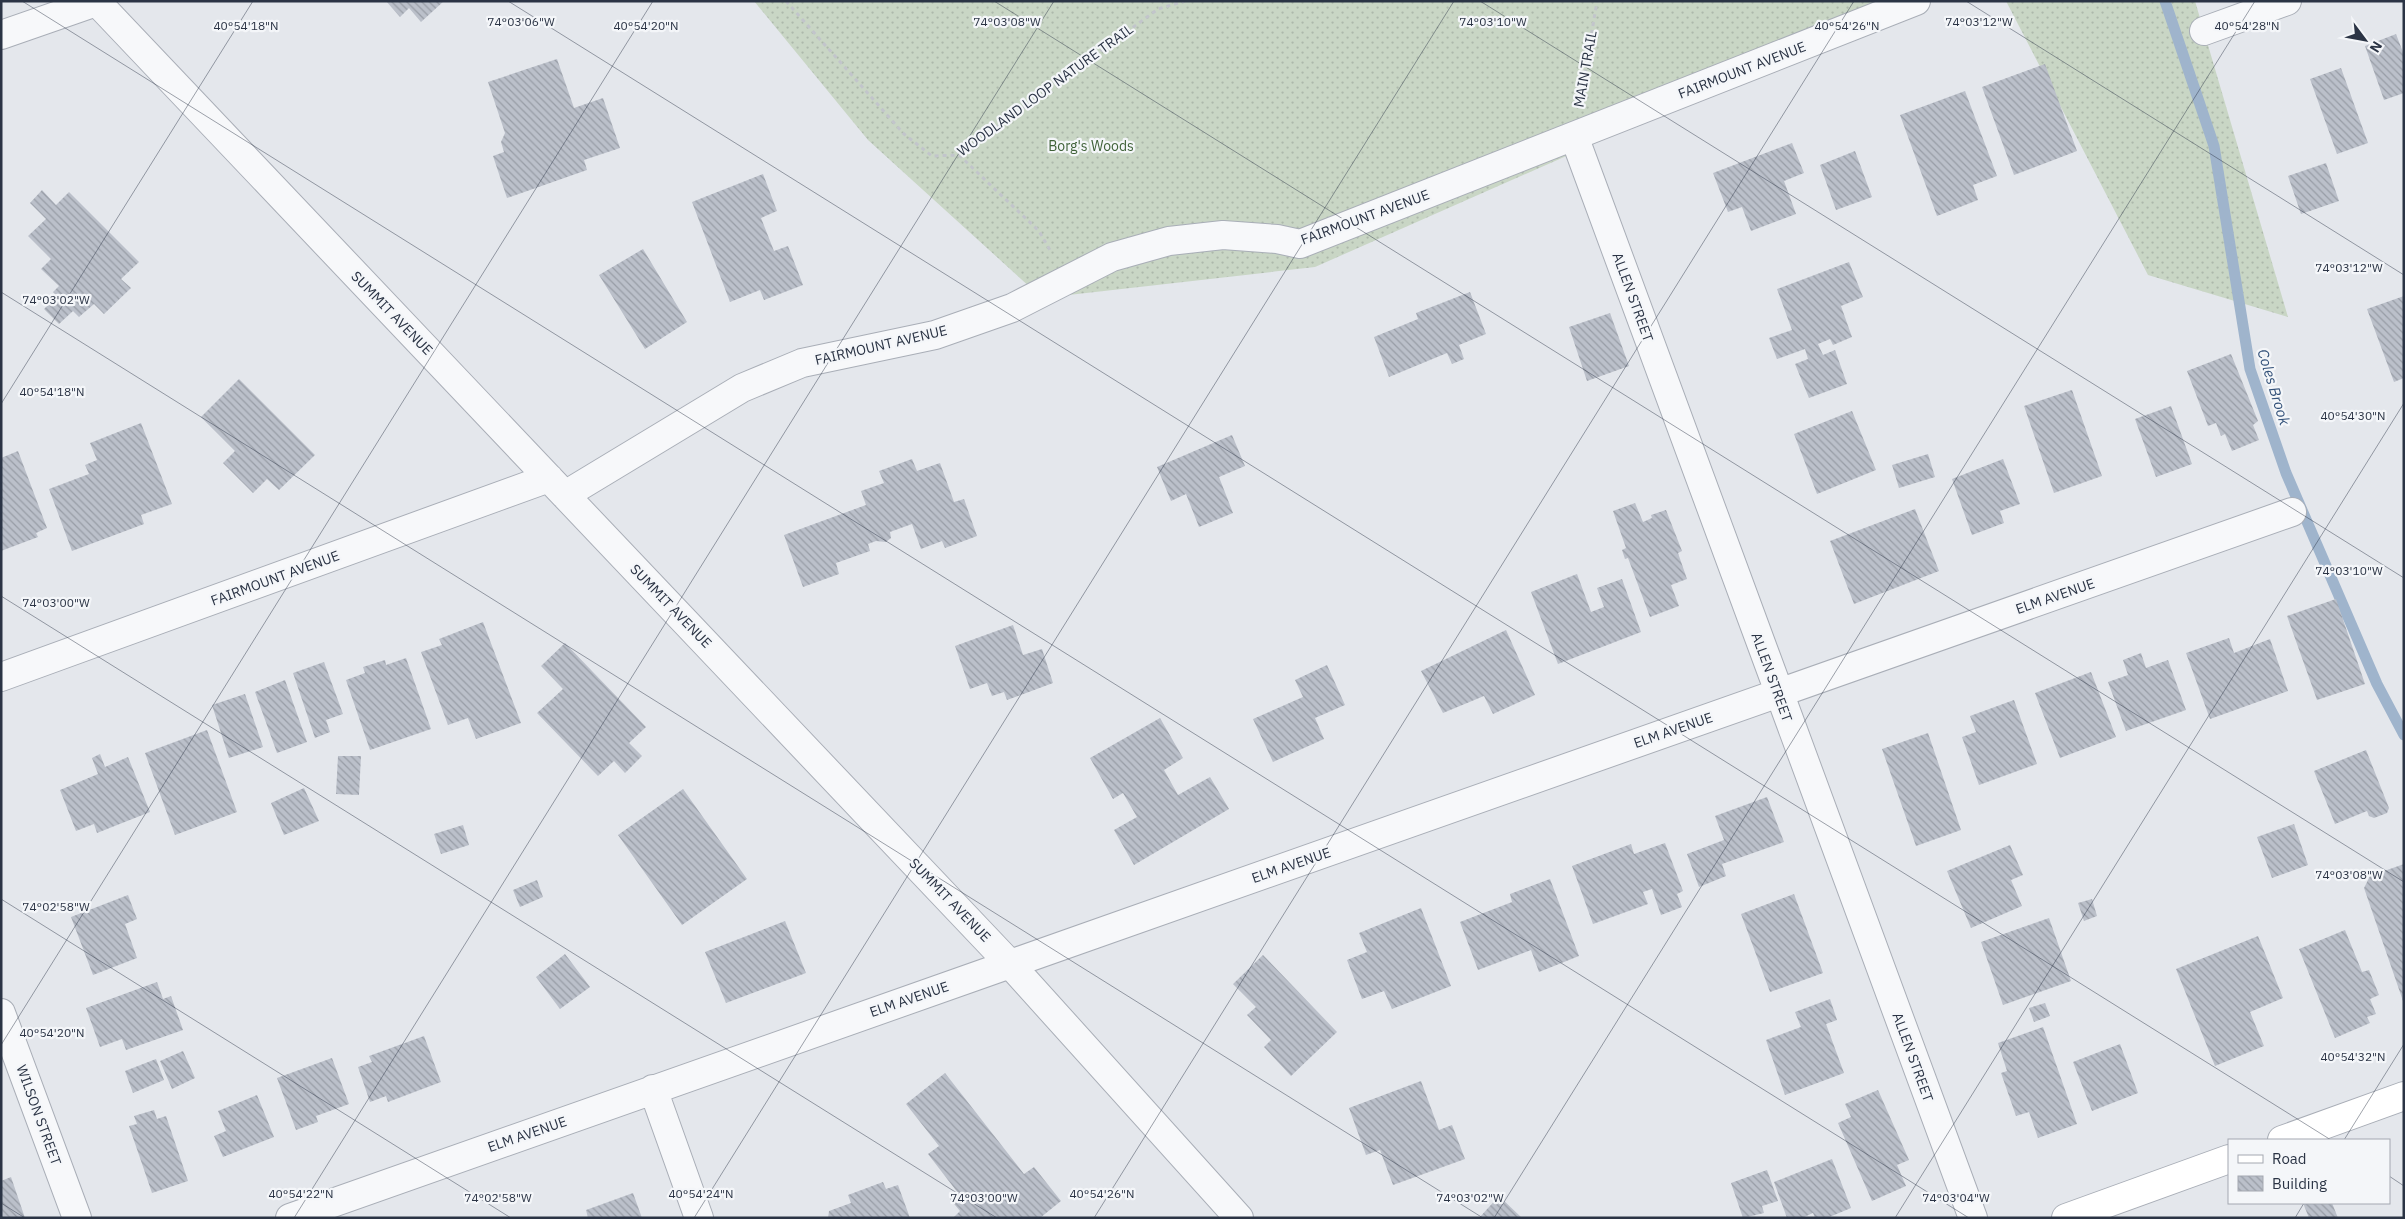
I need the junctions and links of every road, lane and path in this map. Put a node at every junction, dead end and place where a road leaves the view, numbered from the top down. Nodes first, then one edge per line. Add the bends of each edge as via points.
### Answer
1 (786, 1) edge
2 (1185, 1) edge
3 (1597, 1) edge
4 (1916, 1) edge
5 (2287, 1) edge
6 (96, 2) edge
7 (2204, 31) dead end
8 (1, 35) edge
9 (1574, 136) junction
10 (959, 155) junction
11 (1067, 280) junction
12 (557, 487) junction
13 (2292, 512) dead end
14 (1, 677) edge
15 (1778, 693) junction
16 (1010, 964) junction
17 (1, 1013) edge
18 (653, 1089) junction
19 (2404, 1096) edge
20 (2285, 1139) edge
21 (2228, 1159) edge
22 (77, 1218) edge
23 (290, 1218) edge
24 (699, 1218) edge
25 (1239, 1218) edge
26 (1973, 1218) edge
27 (2066, 1218) edge

1 - 10 path, WOODLAND LOOP NATURE TRAIL via 904,134 932,156
2 - 10 path, WOODLAND LOOP NATURE TRAIL via 1158,9
3 - 9 path, MAIN TRAIL
4 - 9 street, FAIRMOUNT AVENUE
5 - 7 street
6 - 8 street
6 - 12 street, SUMMIT AVENUE
9 - 11 street, FAIRMOUNT AVENUE via 1300,244 1223,235 1169,241 1112,257
9 - 15 street, ALLEN STREET
10 - 11 path via 1039,231
11 - 12 street, FAIRMOUNT AVENUE via 1012,308 935,336 802,364 742,388
12 - 14 street, FAIRMOUNT AVENUE
12 - 16 street, SUMMIT AVENUE
13 - 15 street, ELM AVENUE
15 - 16 street, ELM AVENUE
15 - 26 street, ALLEN STREET
16 - 18 street, ELM AVENUE
16 - 25 street, SUMMIT AVENUE
17 - 22 street, WILSON STREET
18 - 23 street, ELM AVENUE
18 - 24 street
19 - 20 street
21 - 27 street

